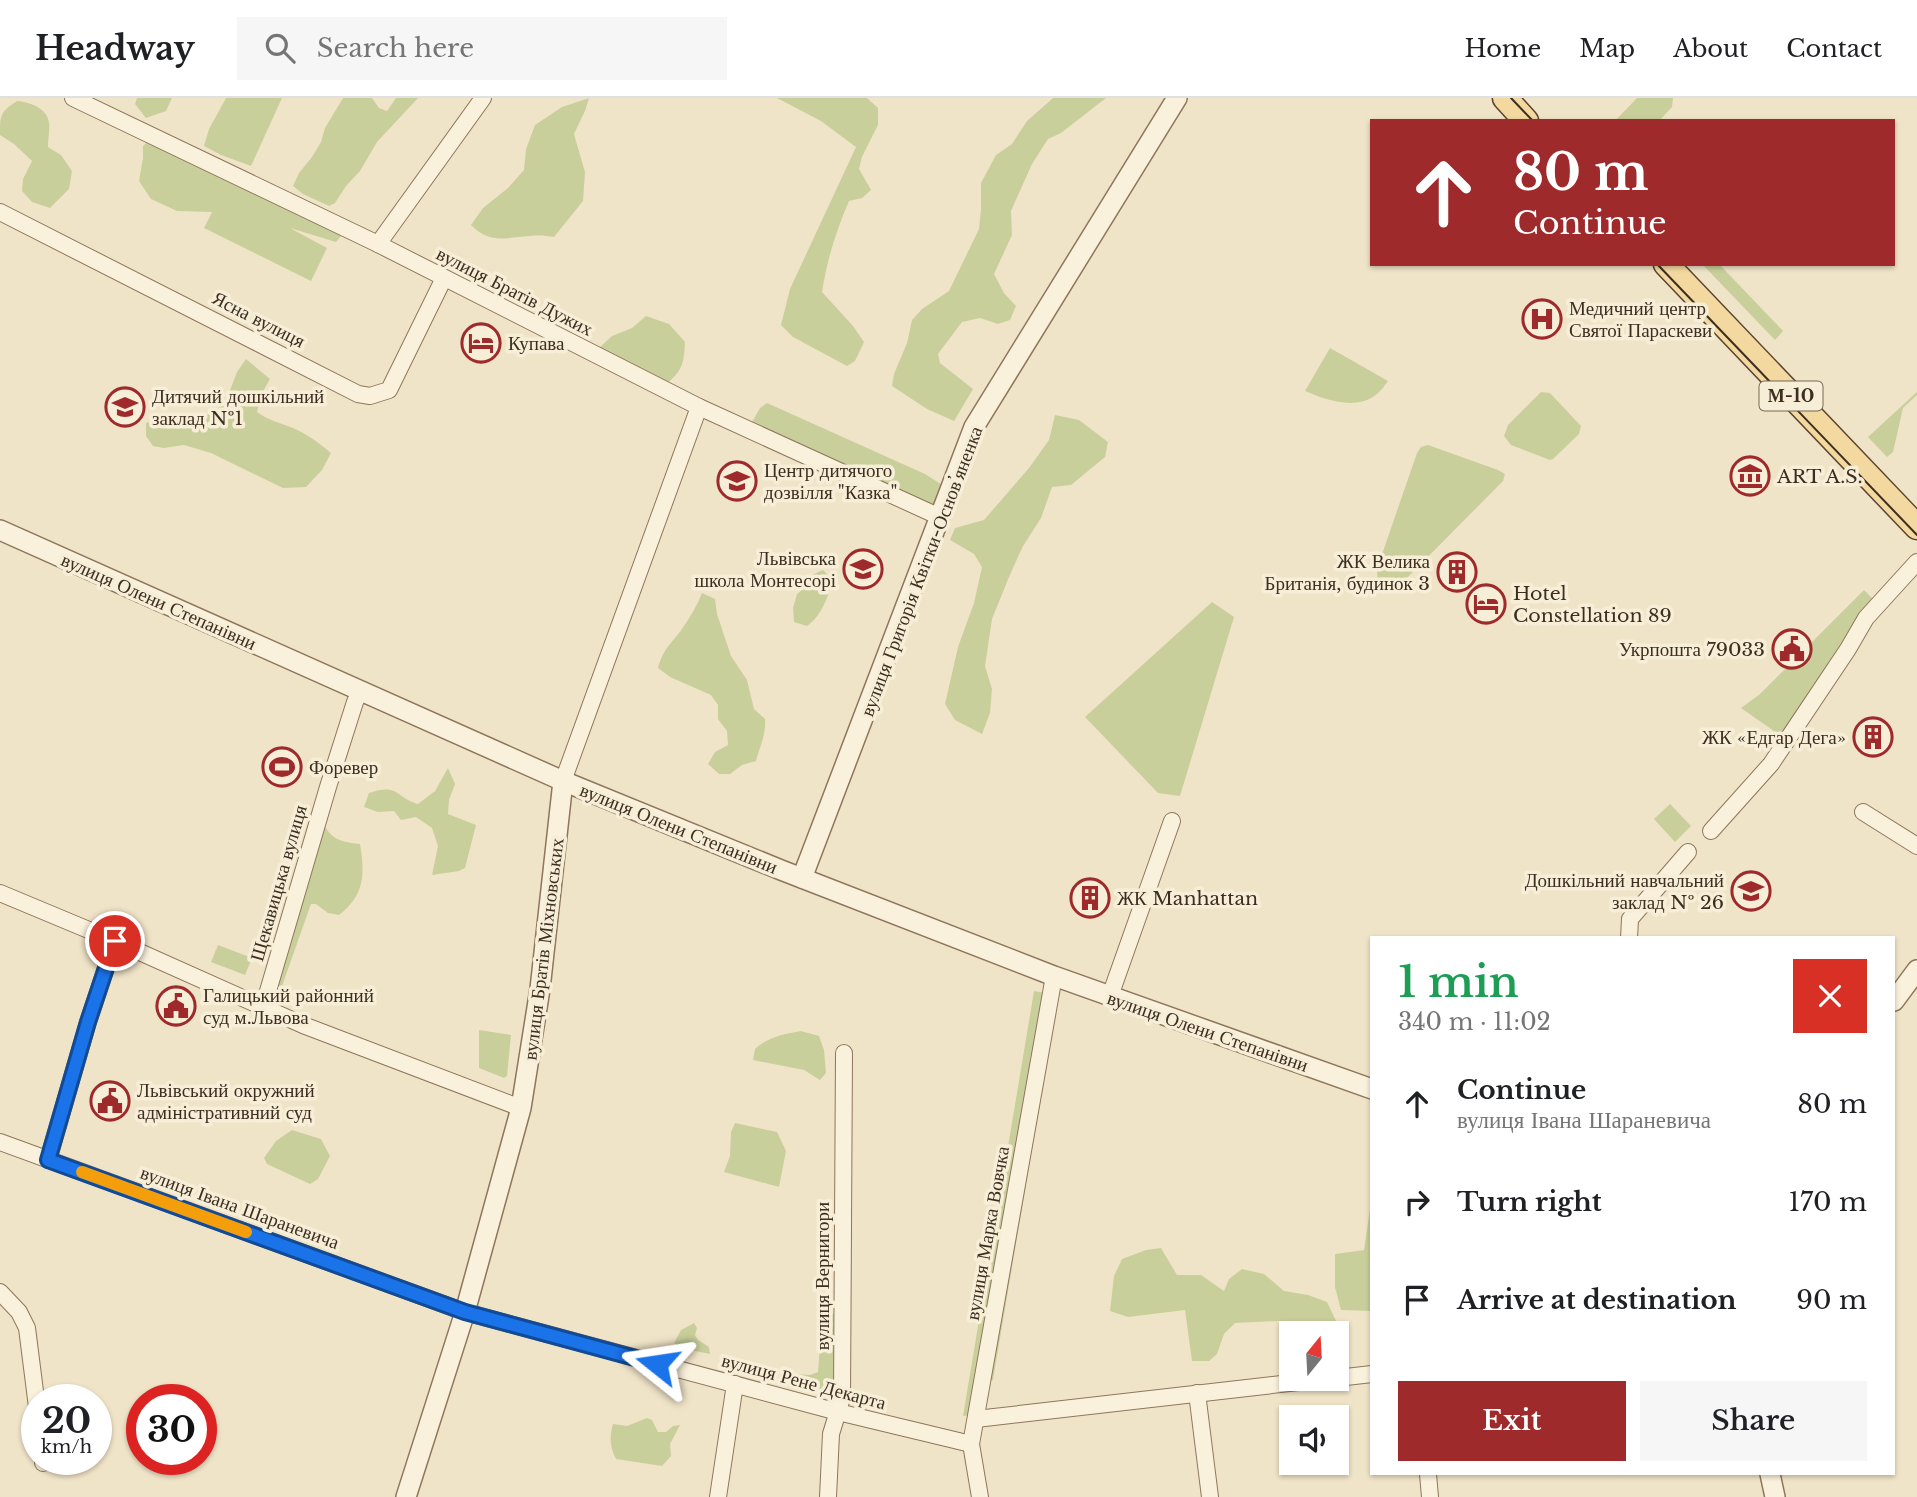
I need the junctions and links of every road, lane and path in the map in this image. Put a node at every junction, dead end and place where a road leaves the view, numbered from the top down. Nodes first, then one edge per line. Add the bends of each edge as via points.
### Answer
1 (73, 98) edge
2 (483, 98) edge
3 (1177, 98) edge
4 (1505, 98) edge
5 (1524, 119) edge
6 (0, 212) edge
7 (378, 244) junction
8 (1668, 266) edge
9 (444, 278) junction
10 (699, 407) junction
11 (940, 517) junction
12 (1917, 527) edge
13 (0, 530) edge
14 (1917, 562) edge
15 (360, 691) junction
16 (563, 781) junction
17 (1863, 812) dead end
18 (1172, 821) dead end
19 (1711, 831) dead end
20 (1917, 846) edge
21 (1688, 852) dead end
22 (802, 878) junction
23 (0, 893) edge
24 (1629, 936) edge
25 (115, 941) junction
26 (1917, 970) edge
27 (1054, 976) junction
28 (1110, 996) junction
29 (1895, 1001) edge
30 (263, 1008) junction
31 (844, 1053) dead end
32 (1370, 1087) edge
33 (521, 1108) junction
34 (0, 1143) edge
35 (48, 1160) junction
36 (0, 1292) edge
37 (465, 1312) junction
38 (1370, 1374) edge
39 (1349, 1377) edge
40 (34, 1384) edge
41 (735, 1384) junction
42 (1279, 1384) edge
43 (1197, 1394) junction
44 (838, 1412) junction
45 (976, 1419) junction
46 (971, 1444) junction
47 (1428, 1475) edge
48 (1770, 1475) edge
49 (406, 1497) edge
50 (718, 1497) edge
51 (828, 1497) edge
52 (980, 1497) edge
53 (1210, 1497) edge
54 (1430, 1497) edge
55 (1775, 1497) edge

1 - 7 street, вулиця Братів Дужих
2 - 7 street
3 - 11 street, вулиця Григорія Квітки-Основʼяненка via 974,427
4 - 5 main road
6 - 9 street, Ясна вулиця via 358,394 370,396 389,390
7 - 9 street, вулиця Братів Дужих
8 - 12 main road, М-10
9 - 10 street, вулиця Братів Дужих
10 - 11 street, вулиця Братів Дужих
10 - 16 street, вулиця Братів Міхновських
11 - 22 street, вулиця Григорія Квітки-Основʼяненка
13 - 15 street, вулиця Олени Степанівни
14 - 19 street via 1866,618 1771,764
15 - 16 street, вулиця Олени Степанівни
15 - 30 street, Щекавицька вулиця
16 - 22 street, вулиця Олени Степанівни
16 - 33 street, вулиця Братів Міхновських via 540,989
17 - 20 street
18 - 28 street
21 - 24 street via 1630,919
22 - 27 street, вулиця Олени Степанівни
23 - 25 street
25 - 30 street
25 - 35 street
26 - 29 street
27 - 28 street, вулиця Олени Степанівни
27 - 45 street, вулиця Марка Вовчка
28 - 32 street, вулиця Олени Степанівни
30 - 33 street
31 - 44 street, вулиця Вернигори via 842,1398
33 - 37 street, вулиця Братів Міхновських
34 - 35 street, вулиця Івана Шараневича
35 - 37 street, вулиця Івана Шараневича
36 - 40 street via 27,1328
37 - 41 street, вулиця Рене Декарта
37 - 49 street, вулиця Братів Міхновських
38 - 39 street
41 - 44 street, вулиця Рене Декарта
41 - 50 street
42 - 43 street
43 - 45 street
43 - 53 street
44 - 46 street, вулиця Рене Декарта
44 - 51 street, вулиця Вернигори via 831,1434
45 - 46 street, вулиця Марка Вовчка
46 - 52 street, вулиця Марка Вовчка
47 - 54 street
48 - 55 street

